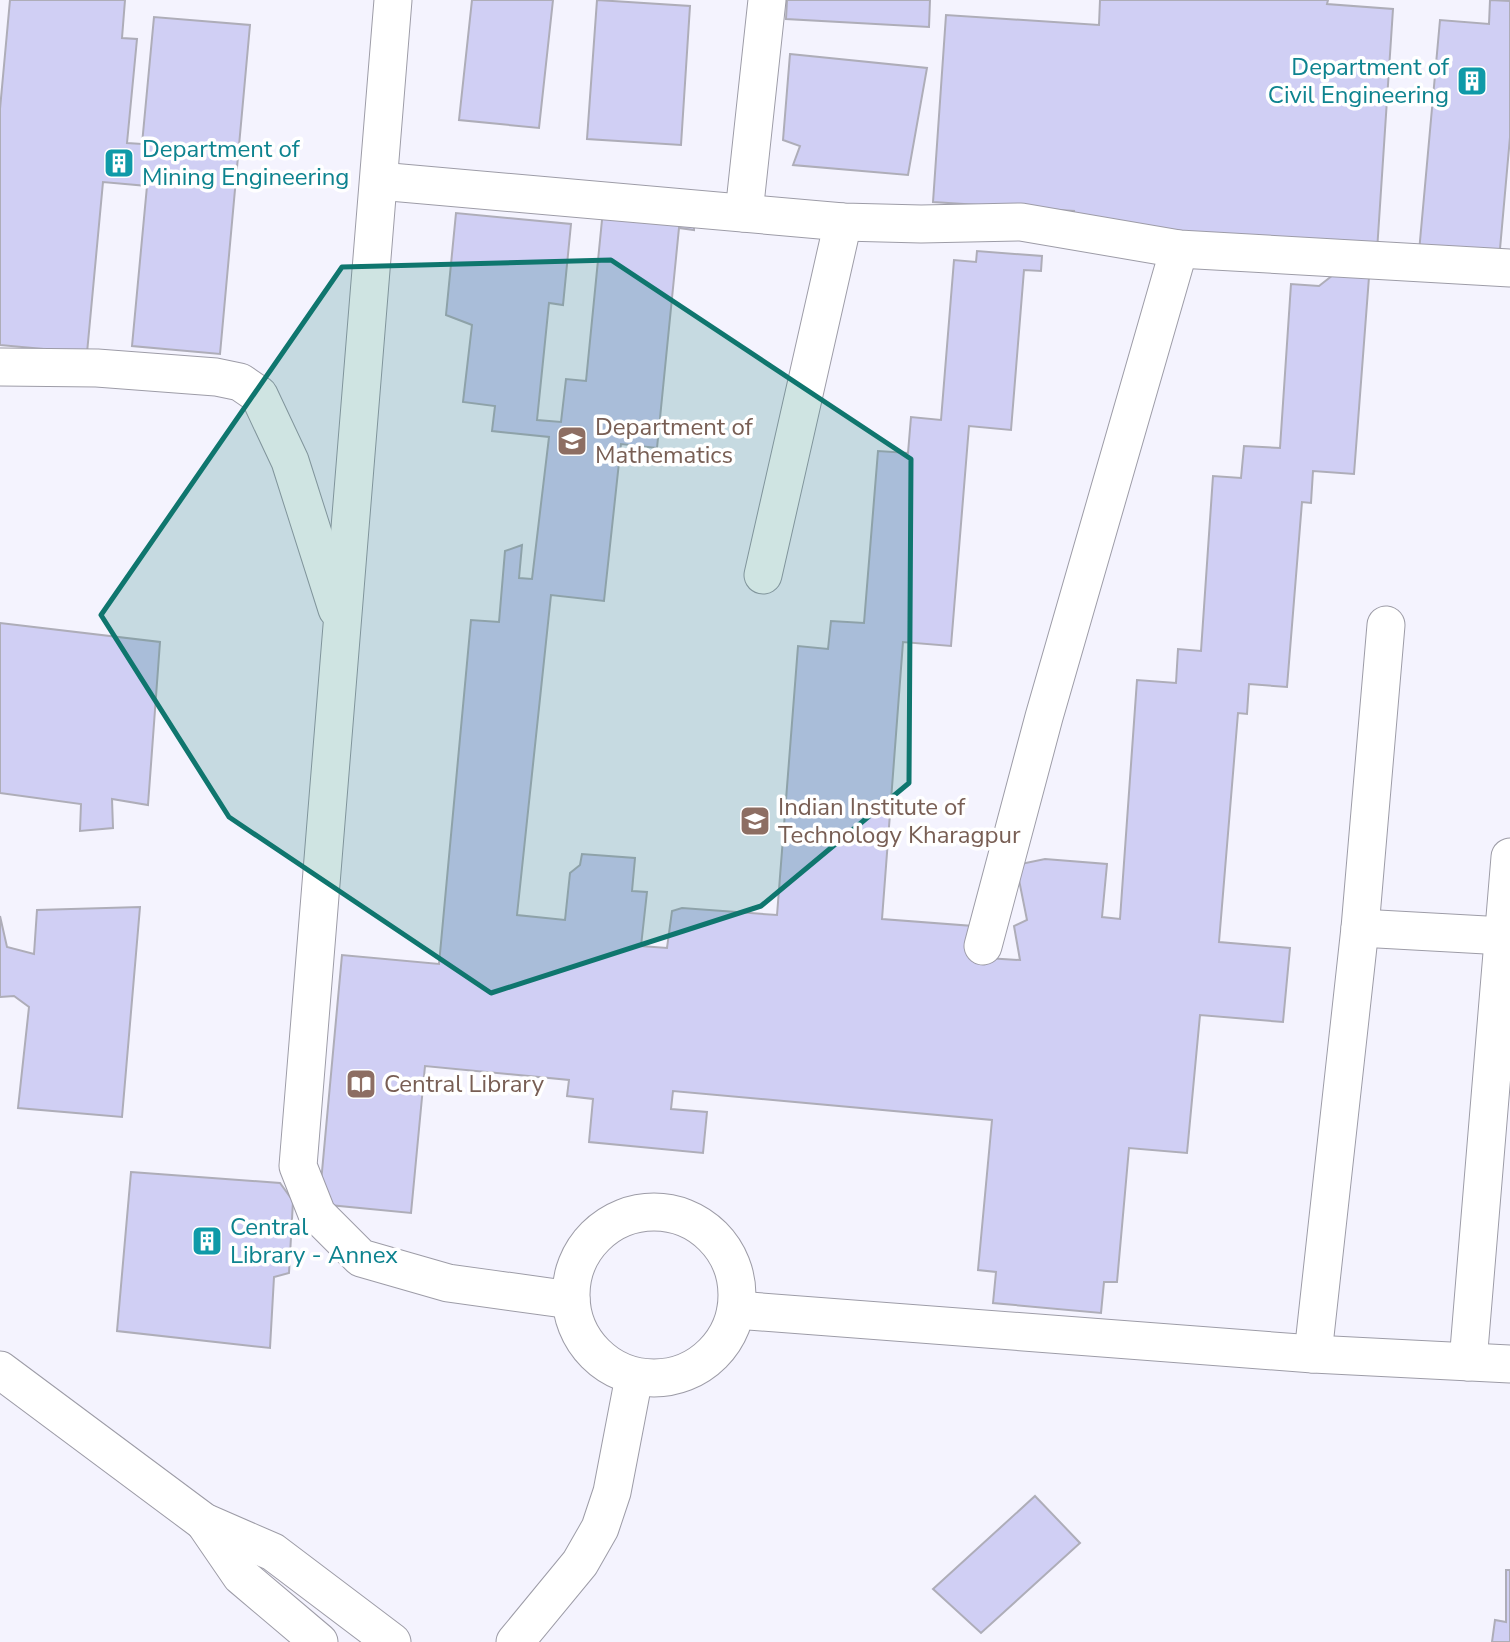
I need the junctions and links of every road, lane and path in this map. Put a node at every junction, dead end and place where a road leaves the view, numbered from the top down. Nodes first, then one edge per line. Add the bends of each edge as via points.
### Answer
1 (393, 0) edge
2 (767, 0) edge
3 (379, 181) junction
4 (744, 213) junction
5 (843, 222) junction
6 (1179, 249) junction
7 (1510, 268) edge
8 (0, 367) edge
9 (763, 575) dead end
10 (343, 625) junction
11 (1386, 625) dead end
12 (1510, 857) edge
13 (1360, 928) junction
14 (1504, 936) junction
15 (983, 946) dead end
16 (570, 1300) junction
17 (736, 1310) junction
18 (1313, 1354) junction
19 (1468, 1362) junction
20 (1510, 1364) edge
21 (0, 1370) edge
22 (634, 1377) junction
23 (204, 1522) junction
24 (319, 1642) edge
25 (392, 1642) edge
26 (515, 1642) edge

1 - 3 street
2 - 4 street
3 - 4 street
3 - 10 street
4 - 5 street
5 - 6 street via 1021,222
5 - 9 street
6 - 7 street
6 - 15 street
8 - 10 street via 216,377 251,388 259,395 290,461
10 - 16 street via 298,1166 317,1214 361,1258 448,1283
11 - 13 street
12 - 14 street
13 - 14 street
13 - 18 street
14 - 19 street
16 - 17 street via 573,1273 585,1247 605,1227 630,1214 658,1211 686,1217 710,1232 728,1254 737,1281
16 - 22 street via 576,1326 589,1349 609,1366
17 - 18 street
17 - 22 street via 727,1337 709,1359 686,1373 660,1379
18 - 19 street
19 - 20 street
21 - 23 street
22 - 26 street via 612,1492 600,1528 580,1563
23 - 24 street via 242,1576
23 - 25 street via 273,1552

